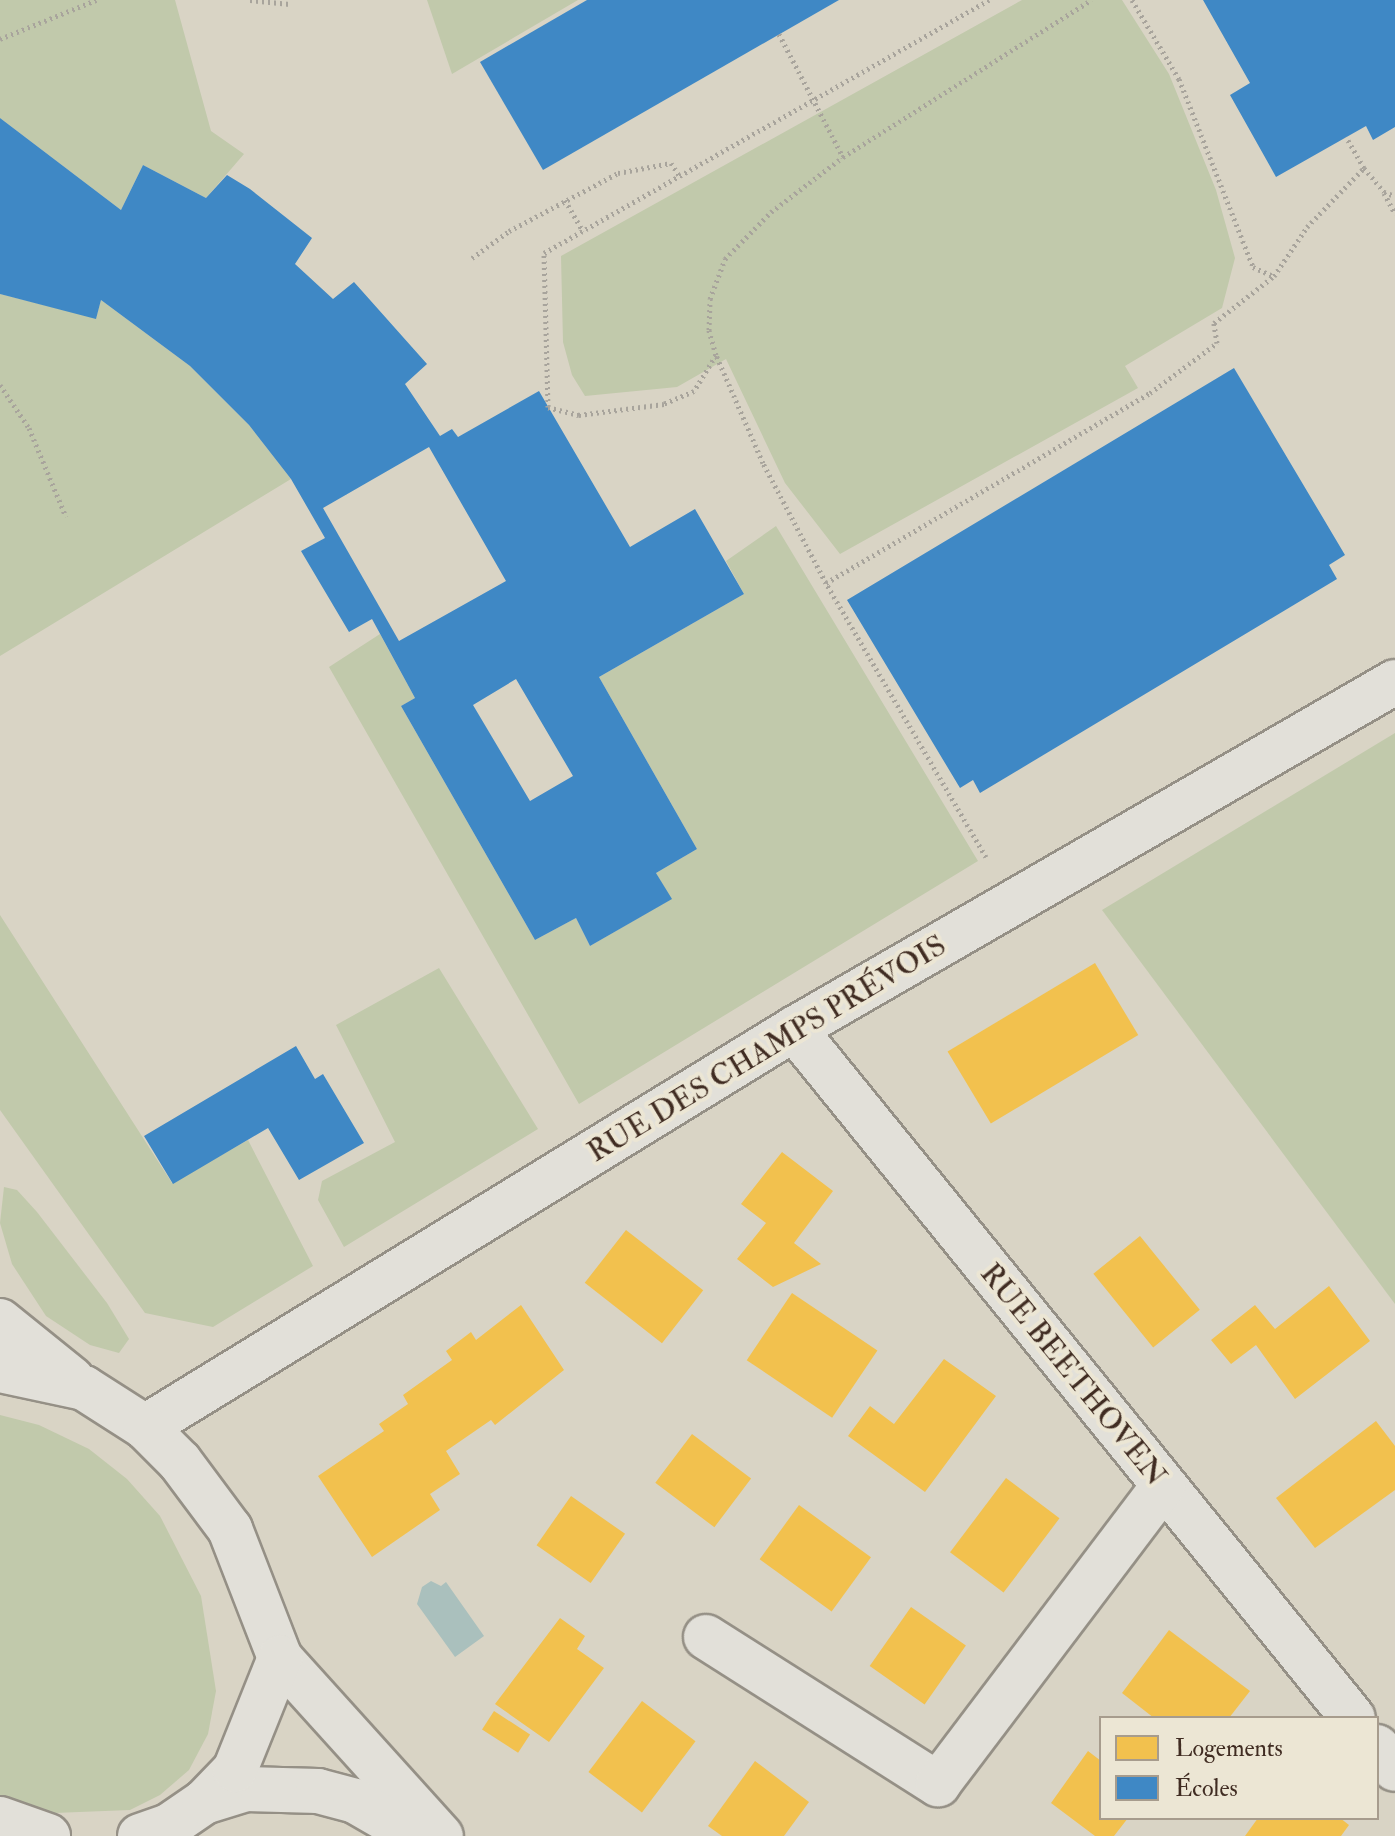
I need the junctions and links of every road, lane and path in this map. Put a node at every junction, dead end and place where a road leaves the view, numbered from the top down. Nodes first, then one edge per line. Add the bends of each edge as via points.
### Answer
1 (96, 0) edge
2 (250, 0) edge
3 (989, 0) edge
4 (1091, 0) edge
5 (1132, 0) edge
6 (290, 4) dead end
7 (779, 34) dead end
8 (0, 39) edge
9 (813, 103) junction
10 (1346, 137) dead end
11 (843, 157) junction
12 (1364, 168) junction
13 (680, 177) junction
14 (1384, 192) junction
15 (1395, 196) edge
16 (565, 200) junction
17 (1395, 214) edge
18 (583, 231) junction
19 (472, 258) dead end
20 (1274, 276) junction
21 (716, 355) junction
22 (0, 385) edge
23 (66, 517) dead end
24 (826, 583) junction
25 (1395, 682) edge
26 (986, 857) dead end
27 (794, 1029) junction
28 (0, 1321) edge
29 (0, 1370) edge
30 (84, 1388) junction
31 (145, 1427) junction
32 (1163, 1487) junction
33 (706, 1637) dead end
34 (280, 1658) junction
35 (1351, 1716) edge
36 (1379, 1749) edge
37 (1395, 1769) edge
38 (204, 1802) junction
39 (0, 1819) edge
40 (48, 1836) edge
41 (140, 1836) edge
42 (416, 1836) edge
43 (441, 1836) edge

1 - 8 path via 31,22
2 - 6 path
3 - 9 path
4 - 11 path
5 - 20 path via 1179,79 1253,267
7 - 9 path
9 - 11 path
9 - 13 path
10 - 12 path
11 - 21 path via 771,212 725,259 710,299 709,330
12 - 14 path
12 - 20 path via 1307,227
13 - 16 path via 671,163 618,173
13 - 18 path
14 - 15 path
14 - 17 path
16 - 18 path
16 - 19 path
18 - 21 path via 544,253 548,407 579,415 664,404 694,391
20 - 24 path via 1214,323 1217,343 1150,393
21 - 24 path via 763,463
22 - 23 path via 29,428
24 - 26 path
25 - 27 street, RUE DES CHAMPS PRÉVOIS
27 - 31 street, RUE DES CHAMPS PRÉVOIS
27 - 32 street, RUE BEETHOVEN
28 - 30 street
29 - 30 street
30 - 31 street
31 - 34 street via 180,1462 230,1529
32 - 33 street via 938,1784
32 - 35 street, RUE BEETHOVEN
34 - 38 street via 235,1770
34 - 43 street
36 - 37 street
38 - 41 street via 169,1826
38 - 42 street via 246,1789 318,1791 355,1801
39 - 40 street

